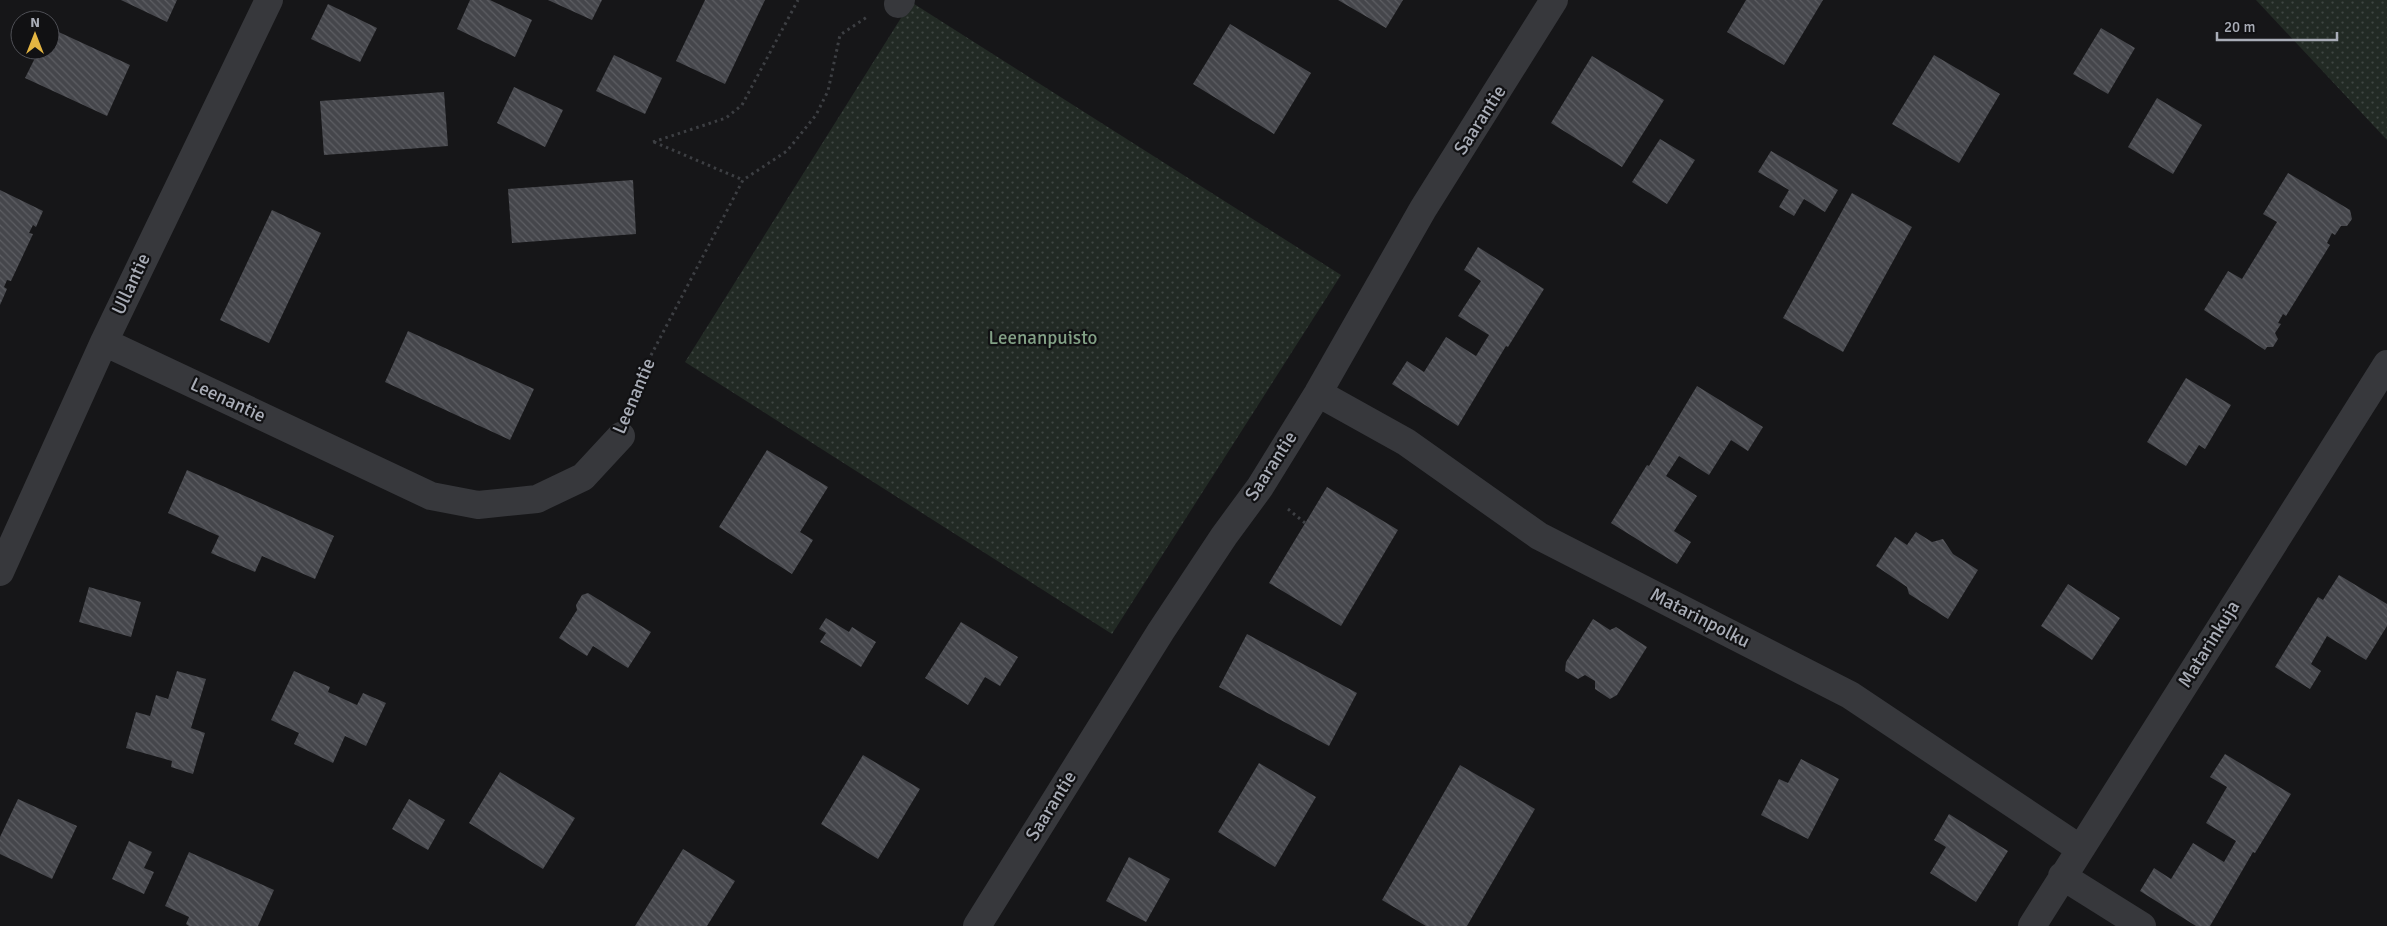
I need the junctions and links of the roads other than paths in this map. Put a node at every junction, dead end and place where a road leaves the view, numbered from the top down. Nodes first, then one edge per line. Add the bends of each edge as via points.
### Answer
1 (269, 0) edge
2 (1554, 0) edge
3 (104, 342) junction
4 (2387, 364) edge
5 (1318, 393) junction
6 (621, 436) road end
7 (0, 572) edge
8 (2079, 848) junction
9 (2062, 876) junction
10 (977, 926) edge
11 (2032, 926) edge
12 (2142, 926) edge

1 - 3 street, Ullantie
2 - 5 street, Saarantie via 1423,209
3 - 6 street, Leenantie via 431,496 478,505 537,499 583,477
3 - 7 street, Ullantie
4 - 8 street, Matarinkuja
5 - 8 street, Matarinpolku via 1406,442 1539,536 1850,695
5 - 10 street, Saarantie via 1260,486 1161,631
8 - 9 street, Matarinkuja
9 - 11 street, Matarinkuja
9 - 12 street

